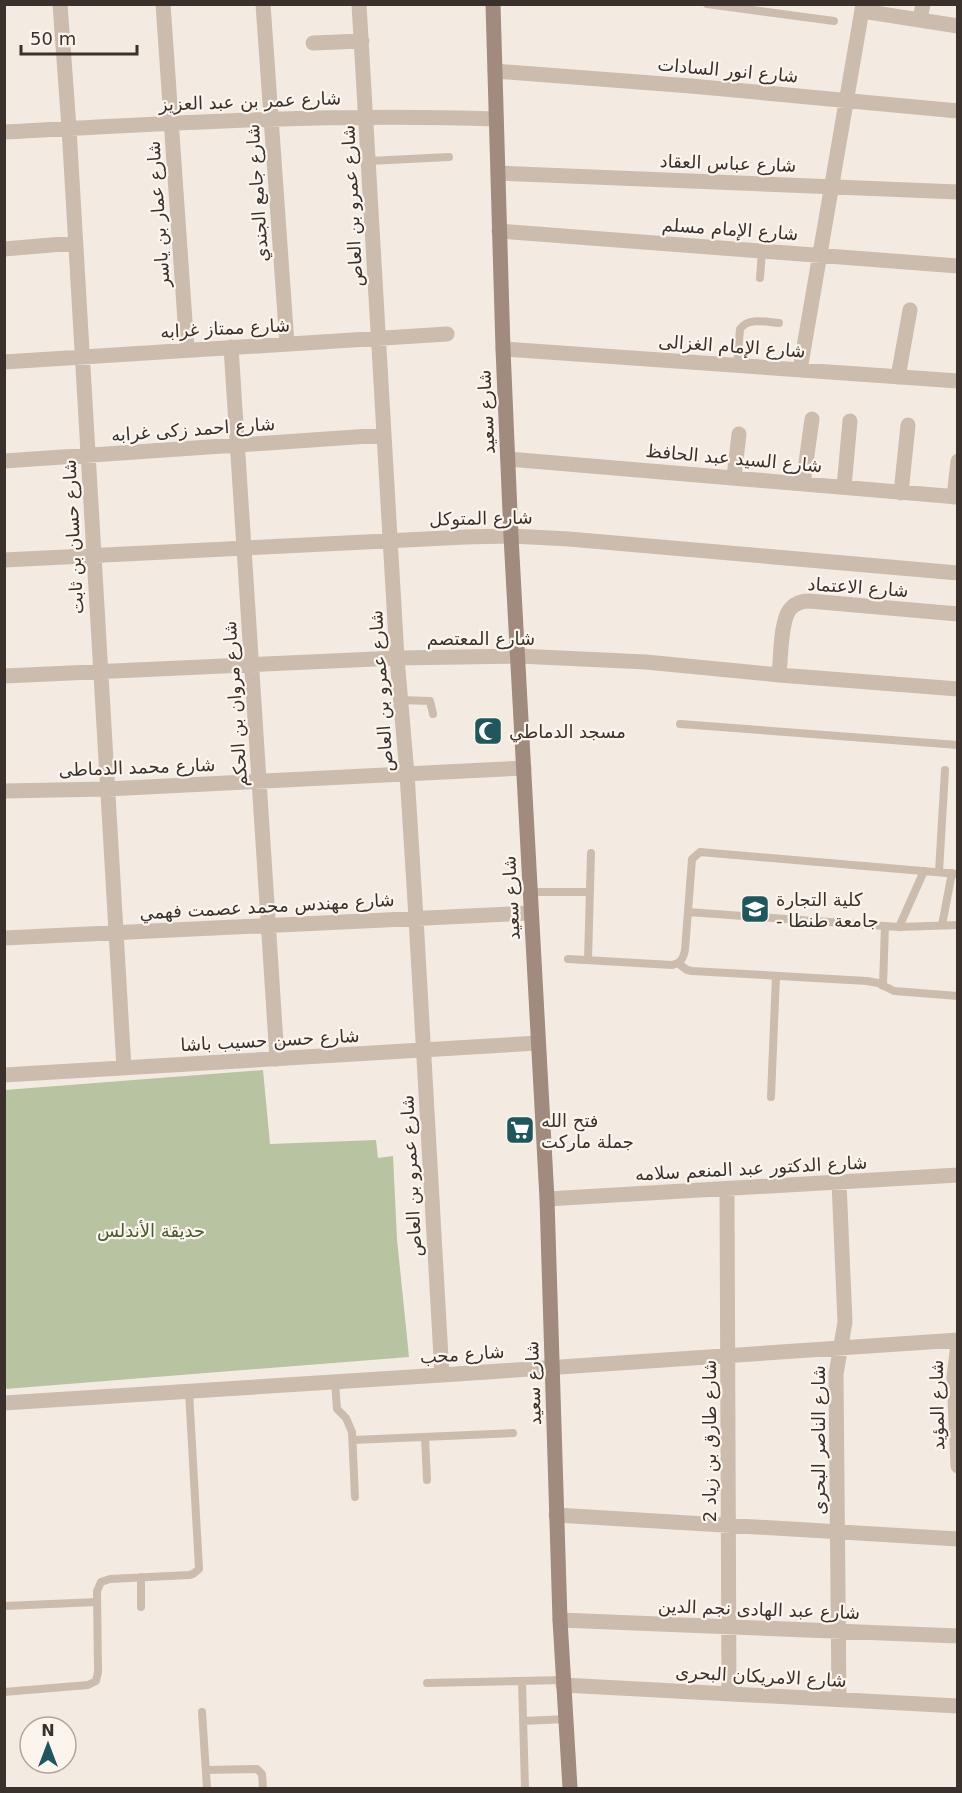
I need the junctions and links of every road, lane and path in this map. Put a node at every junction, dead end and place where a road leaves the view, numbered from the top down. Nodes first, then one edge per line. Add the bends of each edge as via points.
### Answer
1 (60, 4) edge
2 (163, 4) edge
3 (264, 4) edge
4 (359, 4) edge
5 (493, 4) edge
6 (707, 4) edge
7 (923, 4) edge
8 (749, 7) edge
9 (862, 8) edge
10 (920, 20) junction
11 (834, 21) dead end
12 (957, 26) edge
13 (362, 41) junction
14 (313, 43) dead end
15 (495, 71) junction
16 (846, 100) junction
17 (957, 111) edge
18 (366, 117) junction
19 (271, 118) junction
20 (496, 119) junction
21 (171, 123) junction
22 (69, 129) junction
23 (4, 132) edge
24 (449, 157) dead end
25 (369, 161) junction
26 (498, 173) junction
27 (831, 187) junction
28 (957, 192) edge
29 (500, 231) junction
30 (75, 243) junction
31 (4, 249) edge
32 (762, 251) junction
33 (819, 256) junction
34 (957, 266) edge
35 (760, 278) dead end
36 (910, 310) dead end
37 (779, 323) dead end
38 (447, 334) dead end
39 (379, 338) junction
40 (287, 344) junction
41 (231, 347) junction
42 (503, 349) junction
43 (188, 350) junction
44 (82, 357) junction
45 (4, 362) edge
46 (737, 366) junction
47 (800, 370) junction
48 (898, 377) junction
49 (957, 381) edge
50 (812, 419) dead end
51 (850, 421) dead end
52 (908, 425) dead end
53 (739, 434) dead end
54 (384, 435) junction
55 (238, 445) junction
56 (88, 455) junction
57 (508, 459) junction
58 (4, 461) edge
59 (957, 461) edge
60 (734, 477) junction
61 (803, 483) junction
62 (844, 487) junction
63 (901, 492) junction
64 (956, 497) edge
65 (511, 536) junction
66 (390, 540) junction
67 (244, 548) junction
68 (94, 555) junction
69 (4, 560) edge
70 (957, 573) edge
71 (957, 614) edge
72 (518, 656) junction
73 (397, 658) junction
74 (252, 664) junction
75 (101, 672) junction
76 (779, 675) junction
77 (4, 676) edge
78 (957, 689) edge
79 (400, 700) junction
80 (433, 714) dead end
81 (680, 724) dead end
82 (957, 745) edge
83 (524, 768) junction
84 (945, 770) dead end
85 (407, 774) junction
86 (259, 781) junction
87 (107, 789) junction
88 (4, 791) edge
89 (591, 853) dead end
90 (924, 871) junction
91 (939, 872) junction
92 (955, 873) edge
93 (530, 892) junction
94 (590, 892) junction
95 (687, 912) junction
96 (531, 913) junction
97 (416, 918) junction
98 (269, 925) junction
99 (942, 925) junction
100 (957, 925) edge
101 (885, 926) junction
102 (899, 927) junction
103 (116, 933) junction
104 (4, 939) edge
105 (568, 959) dead end
106 (588, 960) junction
107 (679, 964) junction
108 (776, 976) junction
109 (883, 986) junction
110 (957, 996) edge
111 (538, 1043) junction
112 (423, 1050) junction
113 (277, 1059) junction
114 (124, 1068) junction
115 (4, 1075) edge
116 (771, 1097) dead end
117 (957, 1175) edge
118 (839, 1182) junction
119 (727, 1189) junction
120 (547, 1200) junction
121 (957, 1340) edge
122 (957, 1344) edge
123 (840, 1347) junction
124 (728, 1355) junction
125 (552, 1367) junction
126 (442, 1375) junction
127 (335, 1382) junction
128 (189, 1391) junction
129 (4, 1403) edge
130 (513, 1433) dead end
131 (424, 1437) junction
132 (353, 1440) junction
133 (957, 1466) edge
134 (427, 1480) dead end
135 (355, 1497) dead end
136 (556, 1515) junction
137 (729, 1525) junction
138 (837, 1531) junction
139 (957, 1539) edge
140 (141, 1577) junction
141 (97, 1602) junction
142 (4, 1606) edge
143 (141, 1607) dead end
144 (560, 1620) junction
145 (729, 1627) junction
146 (838, 1631) junction
147 (957, 1636) edge
148 (522, 1681) junction
149 (427, 1683) dead end
150 (563, 1683) junction
151 (4, 1692) edge
152 (729, 1694) junction
153 (838, 1700) junction
154 (957, 1706) edge
155 (202, 1712) dead end
156 (566, 1719) junction
157 (523, 1721) junction
158 (206, 1770) junction
159 (207, 1788) edge
160 (263, 1788) edge
161 (525, 1788) edge
162 (570, 1788) edge

1 - 22 street, شارع حسان بن ثابت
2 - 21 street, شارع عمار بن ياسر
3 - 19 street, شارع جامع الجندي
4 - 13 street, شارع عمرو بن العاص
5 - 15 street, شارع سعيد
6 - 8 lane
7 - 10 street
8 - 11 lane
9 - 10 street
9 - 16 street
10 - 12 street
13 - 14 street
13 - 18 street, شارع عمرو بن العاص
15 - 16 street, شارع انور السادات
15 - 20 street, شارع سعيد
16 - 17 street, شارع انور السادات
16 - 27 street
18 - 19 street, شارع عمر بن عبد العزيز
18 - 20 street, شارع عمر بن عبد العزيز
18 - 25 street, شارع عمرو بن العاص
19 - 21 street, شارع عمر بن عبد العزيز
19 - 40 street, شارع جامع الجندي
20 - 26 street, شارع سعيد
21 - 22 street, شارع عمر بن عبد العزيز
21 - 43 street, شارع عمار بن ياسر
22 - 23 street, شارع عمر بن عبد العزيز
22 - 30 street, شارع حسان بن ثابت
24 - 25 lane
25 - 39 street, شارع عمرو بن العاص
26 - 27 street, شارع عباس العقاد
26 - 29 street, شارع سعيد
27 - 28 street, شارع عباس العقاد
27 - 33 street
29 - 32 street, شارع الإمام مسلم
29 - 42 street, شارع سعيد
30 - 31 street
30 - 44 street, شارع حسان بن ثابت
32 - 33 street, شارع الإمام مسلم
32 - 35 lane
33 - 34 street, شارع الإمام مسلم
33 - 47 street
36 - 48 street
37 - 46 lane via 749,321 742,326
38 - 39 street, شارع ممتاز غرابه
39 - 40 street, شارع ممتاز غرابه
39 - 54 street, شارع عمرو بن العاص
40 - 41 street, شارع ممتاز غرابه
41 - 43 street, شارع ممتاز غرابه
41 - 55 street, شارع مروان بن الحكم
42 - 46 street, شارع الإمام الغزالى
42 - 57 street, شارع سعيد
43 - 44 street, شارع ممتاز غرابه
44 - 45 street, شارع ممتاز غرابه
44 - 56 street, شارع حسان بن ثابت
46 - 47 street, شارع الإمام الغزالى
47 - 48 street, شارع الإمام الغزالى
48 - 49 street, شارع الإمام الغزالى
50 - 61 street
51 - 62 street
52 - 63 street
53 - 60 street
54 - 55 street, شارع احمد زكى غرابه
54 - 66 street, شارع عمرو بن العاص
55 - 56 street, شارع احمد زكى غرابه
55 - 67 street, شارع مروان بن الحكم
56 - 58 street, شارع احمد زكى غرابه
56 - 68 street, شارع حسان بن ثابت
57 - 60 street, شارع السيد عبد الحافظ
57 - 65 street, شارع سعيد
59 - 64 street
60 - 61 street, شارع السيد عبد الحافظ
61 - 62 street, شارع السيد عبد الحافظ
62 - 63 street, شارع السيد عبد الحافظ
63 - 64 street, شارع السيد عبد الحافظ
65 - 66 street, شارع المتوكل
65 - 70 street, شارع المتوكل
65 - 72 street, شارع سعيد
66 - 67 street, شارع المتوكل
66 - 73 street, شارع عمرو بن العاص
67 - 68 street, شارع المتوكل
67 - 74 street, شارع مروان بن الحكم
68 - 69 street, شارع المتوكل
68 - 75 street, شارع حسان بن ثابت
71 - 76 street, شارع الاعتماد via 800,602 785,618
72 - 73 street, شارع المعتصم
72 - 76 street, شارع المعتصم via 646,662
72 - 83 street, شارع سعيد
73 - 74 street, شارع المعتصم
73 - 79 street, شارع عمرو بن العاص
74 - 75 street, شارع المعتصم
74 - 86 street, شارع مروان بن الحكم
75 - 77 street, شارع المعتصم
75 - 87 street, شارع حسان بن ثابت
76 - 78 street, شارع المعتصم
79 - 80 lane via 430,701
79 - 85 street, شارع عمرو بن العاص
81 - 82 lane
83 - 85 street, شارع محمد الدماطى
83 - 93 street, شارع سعيد
84 - 91 lane
85 - 86 street, شارع محمد الدماطى
85 - 97 street, شارع عمرو بن العاص
86 - 87 street, شارع محمد الدماطى
86 - 98 street, شارع مروان بن الحكم
87 - 88 street, شارع محمد الدماطى
87 - 103 street, شارع حسان بن ثابت
89 - 94 lane
90 - 91 lane
90 - 95 lane via 700,852 692,859
90 - 102 lane
91 - 92 lane
92 - 99 lane
93 - 94 lane
93 - 96 street, شارع سعيد
94 - 106 lane
95 - 101 lane
95 - 107 lane via 685,950
96 - 97 street, شارع مهندس محمد عصمت فهمي
96 - 111 street, شارع سعيد
97 - 98 street, شارع مهندس محمد عصمت فهمي
97 - 112 street, شارع عمرو بن العاص
98 - 103 street, شارع مهندس محمد عصمت فهمي
98 - 113 street, شارع مروان بن الحكم
99 - 100 lane
99 - 102 lane
101 - 102 lane
101 - 109 lane
103 - 104 street, شارع مهندس محمد عصمت فهمي
103 - 114 street, شارع حسان بن ثابت
105 - 106 lane
106 - 107 lane
107 - 108 lane via 692,971
108 - 109 lane via 867,981
108 - 116 lane
109 - 110 lane via 894,991
111 - 112 street, شارع حسن حسيب باشا
111 - 120 street, شارع سعيد
112 - 113 street, شارع حسن حسيب باشا
112 - 126 street, شارع عمرو بن العاص
113 - 114 street, شارع حسن حسيب باشا
114 - 115 street, شارع حسن حسيب باشا
117 - 118 street, شارع الدكتور عبد المنعم سلامه
118 - 119 street, شارع الدكتور عبد المنعم سلامه
118 - 123 street, شارع الناصر البحرى via 845,1322
119 - 120 street, شارع الدكتور عبد المنعم سلامه
119 - 124 street, شارع طارق بن زياد 2
120 - 125 street, شارع سعيد
121 - 123 street, شارع محب
122 - 133 street, شارع المؤيد
123 - 124 street, شارع محب
123 - 138 street, شارع الناصر البحرى via 836,1374
124 - 125 street, شارع محب
124 - 137 street, شارع طارق بن زياد 2
125 - 126 street, شارع محب
125 - 136 street, شارع سعيد
126 - 127 street, شارع محب
127 - 128 street, شارع محب
127 - 132 lane via 337,1409 350,1425
128 - 129 street, شارع محب
128 - 140 lane via 199,1569 189,1575
130 - 131 lane
131 - 132 lane
131 - 134 lane
132 - 135 lane
136 - 137 street
136 - 144 street, شارع سعيد
137 - 138 street
137 - 145 street, شارع طارق بن زياد 2
138 - 139 street
138 - 146 street, شارع الناصر البحرى
140 - 141 lane via 105,1580 98,1586
140 - 143 lane
141 - 142 lane
141 - 151 lane via 96,1681 88,1685
144 - 145 street, شارع عبد الهادى نجم الدين
144 - 150 street, شارع سعيد
145 - 146 street, شارع عبد الهادى نجم الدين
145 - 152 street, شارع طارق بن زياد 2
146 - 147 street, شارع عبد الهادى نجم الدين
146 - 153 street, شارع الناصر البحرى
148 - 149 lane
148 - 150 lane
148 - 157 lane
150 - 152 street, شارع الامريكان البحرى
150 - 156 street, شارع سعيد
152 - 153 street, شارع الامريكان البحرى
153 - 154 street, شارع الامريكان البحرى
155 - 158 lane
156 - 157 lane
156 - 162 street, شارع سعيد
157 - 161 lane
158 - 159 lane
158 - 160 lane via 257,1769 262,1774

